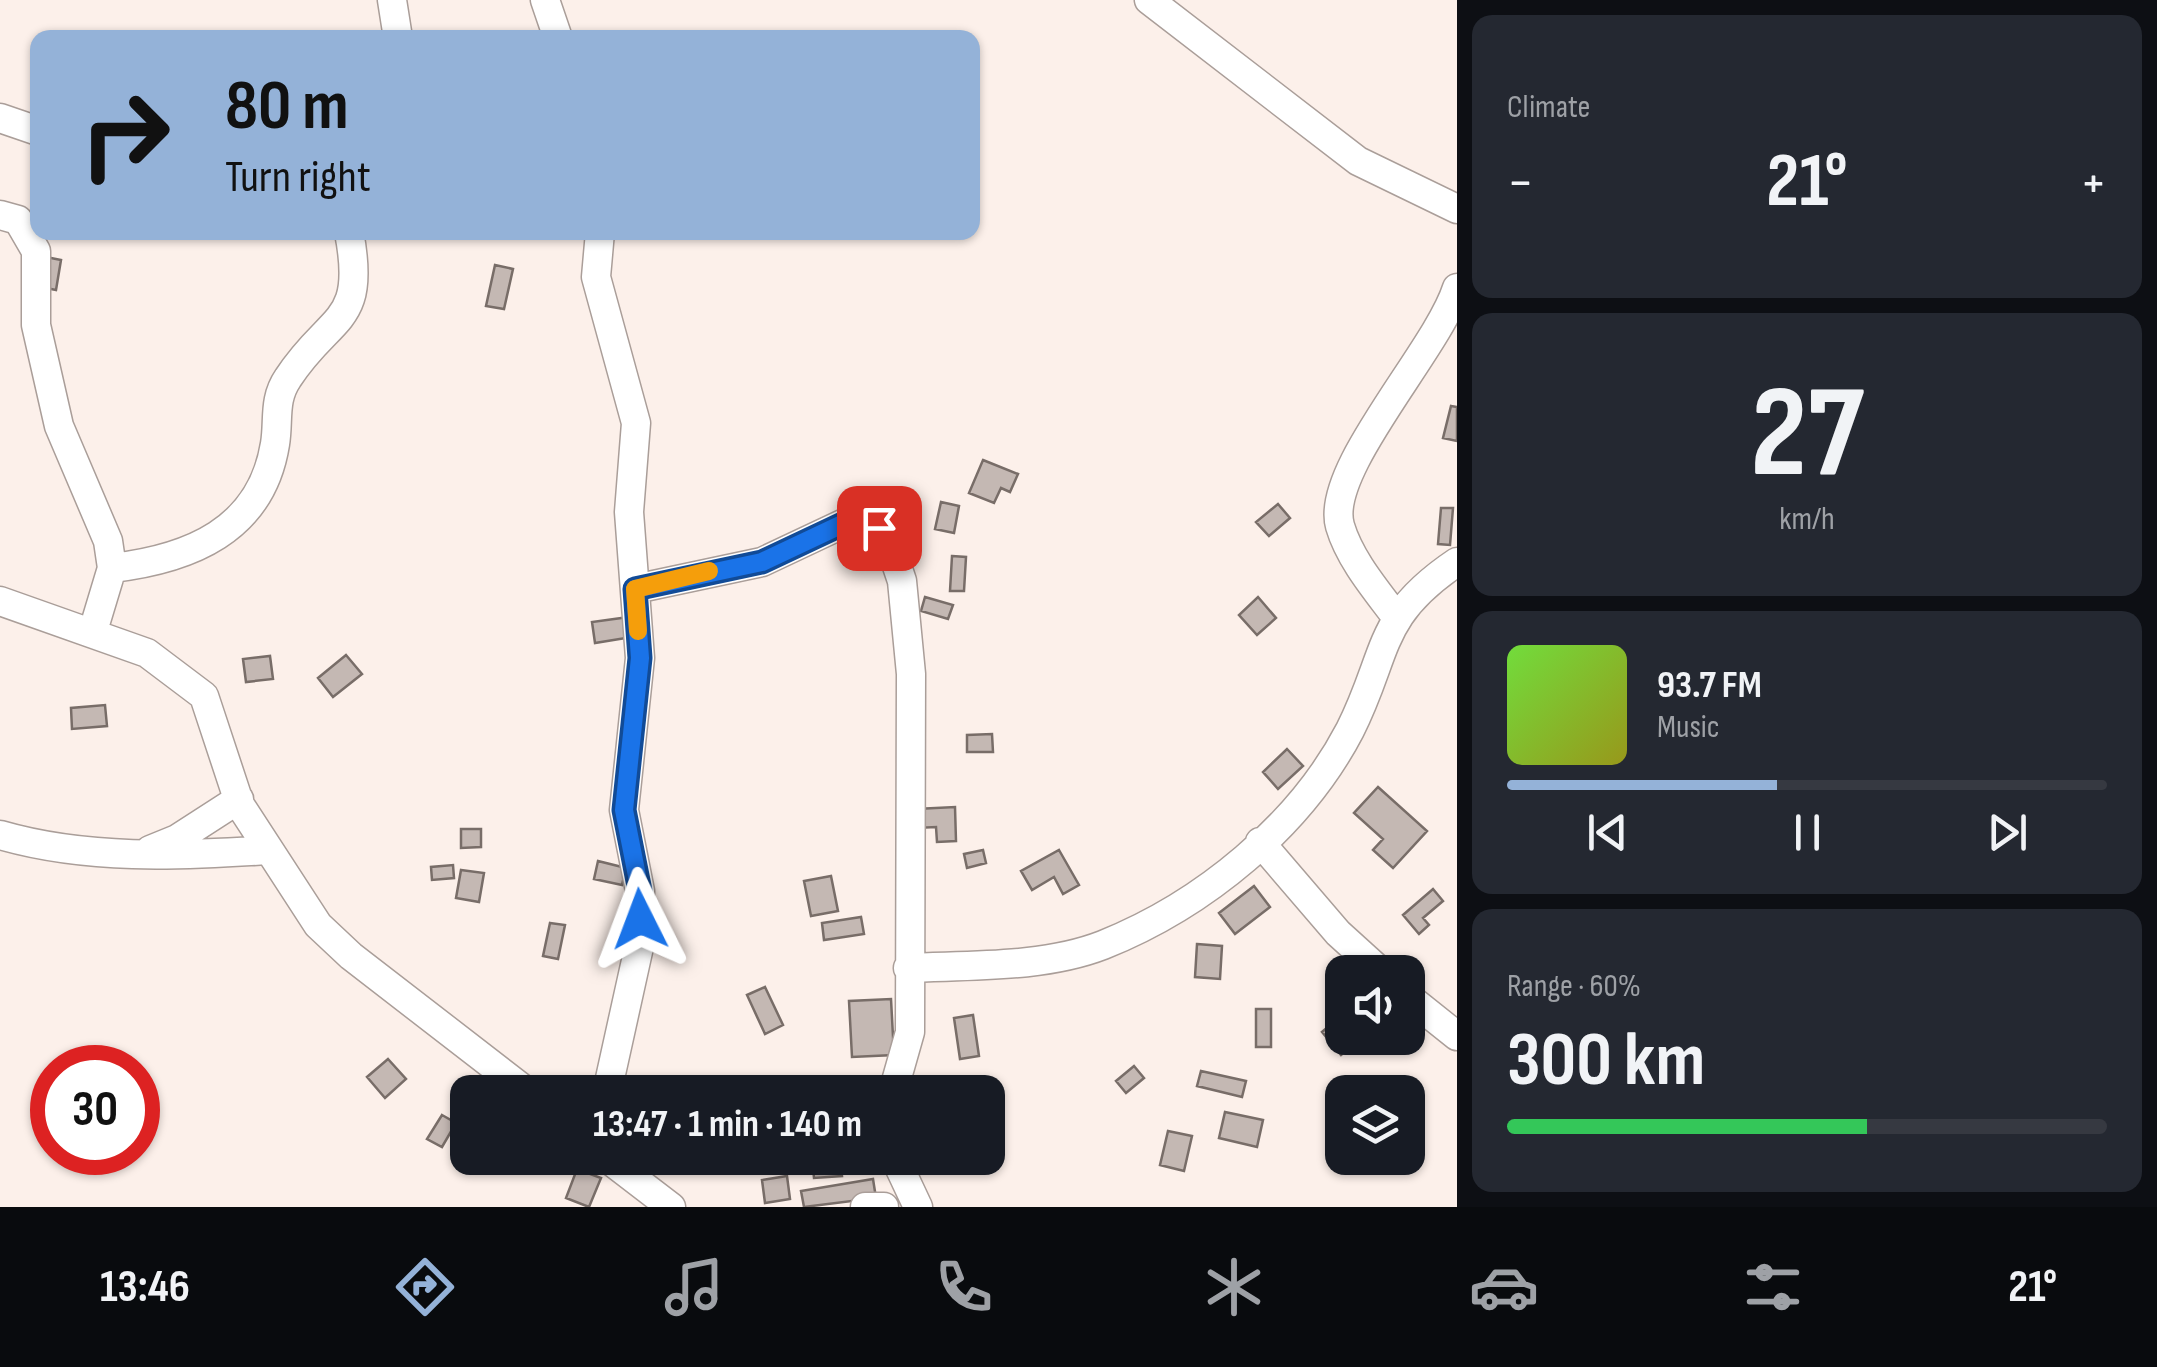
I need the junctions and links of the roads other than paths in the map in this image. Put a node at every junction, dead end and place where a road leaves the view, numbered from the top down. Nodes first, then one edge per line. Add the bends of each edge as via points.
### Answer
1 (392, 0) edge
2 (545, 0) edge
3 (1148, 0) edge
4 (397, 30) edge
5 (555, 30) edge
6 (0, 118) edge
7 (30, 128) edge
8 (1457, 209) edge
9 (0, 215) edge
10 (350, 240) edge
11 (599, 240) edge
12 (1457, 288) edge
13 (1457, 562) edge
14 (112, 568) junction
15 (635, 589) junction
16 (0, 601) edge
17 (1397, 618) junction
18 (93, 632) junction
19 (238, 799) junction
20 (12, 838) edge
21 (1260, 842) junction
22 (267, 850) junction
23 (140, 854) junction
24 (0, 856) edge
25 (1363, 955) edge
26 (908, 968) junction
27 (1425, 1010) edge
28 (1457, 1036) edge
29 (506, 1075) edge
30 (611, 1075) edge
31 (898, 1075) edge
32 (630, 1175) edge
33 (902, 1175) edge
34 (671, 1207) edge
35 (865, 1207) edge
36 (884, 1207) edge
37 (918, 1207) edge

1 - 4 street
2 - 5 street
3 - 8 street via 1358,161
6 - 7 street
9 - 14 street via 18,220 36,251 36,325 47,380 59,426 108,541
10 - 14 street via 355,288 348,310 287,379 276,403 274,445 246,512 200,547
11 - 15 street via 596,276 636,422 629,512
12 - 17 street via 1340,494 1339,524
13 - 17 street via 1421,586
14 - 18 street
15 - 26 street via 762,562 851,520 879,528 902,581 911,674
15 - 30 street via 640,658 624,810 640,891 639,946
16 - 18 street
17 - 21 street via 1350,730 1295,812
18 - 19 street via 147,654 204,696
19 - 22 street
19 - 23 street via 177,839
20 - 23 street
20 - 24 street
21 - 25 street
21 - 26 street via 1199,896 1101,946 1013,964
22 - 23 street
22 - 29 street via 318,924 351,956
26 - 31 street via 910,1032
27 - 28 street
32 - 34 street
33 - 37 street
35 - 36 street

